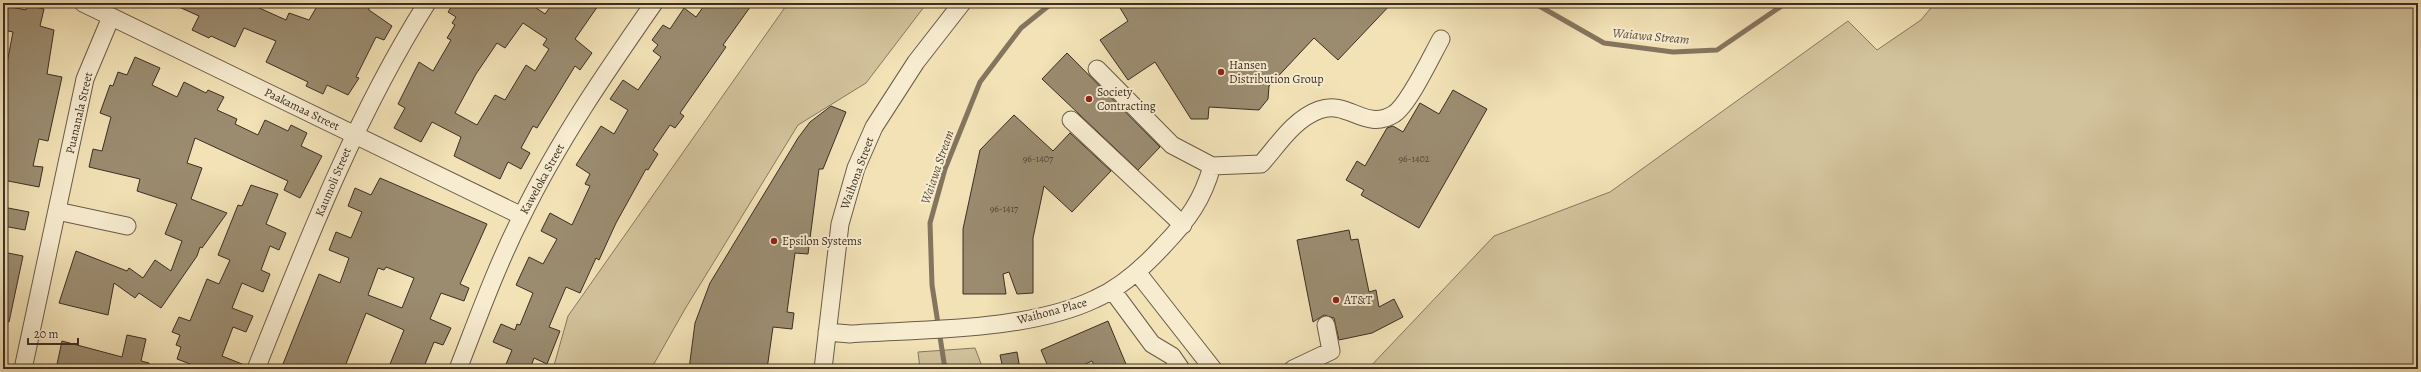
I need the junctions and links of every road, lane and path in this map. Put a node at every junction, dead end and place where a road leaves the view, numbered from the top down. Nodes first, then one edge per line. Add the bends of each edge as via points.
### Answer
1 (83, 3) edge
2 (428, 3) edge
3 (654, 3) edge
4 (962, 3) edge
5 (112, 17) junction
6 (1441, 39) dead end
7 (1097, 69) dead end
8 (1071, 120) dead end
9 (354, 135) junction
10 (1212, 166) junction
11 (57, 211) junction
12 (522, 216) junction
13 (1183, 225) junction
14 (127, 226) dead end
15 (1137, 272) junction
16 (1112, 290) junction
17 (1326, 325) dead end
18 (827, 332) junction
19 (23, 369) edge
20 (256, 369) edge
21 (458, 369) edge
22 (822, 369) edge
23 (1181, 369) edge
24 (1213, 369) edge
25 (1293, 369) edge

1 - 5 street, Paakamaa Street
2 - 9 street, Kaumoli Street via 376,90
3 - 12 street, Kaweloka Street via 575,119
4 - 18 street, Waihona Street via 916,62 874,127 856,168 840,224
5 - 9 street, Paakamaa Street
5 - 11 street, Puananala Street via 85,79
6 - 10 street via 1405,103 1395,114 1382,120 1368,121 1350,111 1335,107 1320,110 1296,125 1261,164
7 - 10 street via 1172,145
8 - 13 street
9 - 12 street, Paakamaa Street
9 - 20 street, Kaumoli Street
10 - 13 street, Waihona Place via 1205,189
11 - 14 street
11 - 19 street, Puananala Street
12 - 21 street, Kaweloka Street
13 - 15 street, Waihona Place
15 - 16 street, Waihona Place
15 - 24 street
16 - 18 street, Waihona Place via 1094,300 1033,319 850,334
16 - 23 street via 1152,344 1172,356
17 - 25 street via 1331,351
18 - 22 street, Waihona Street

